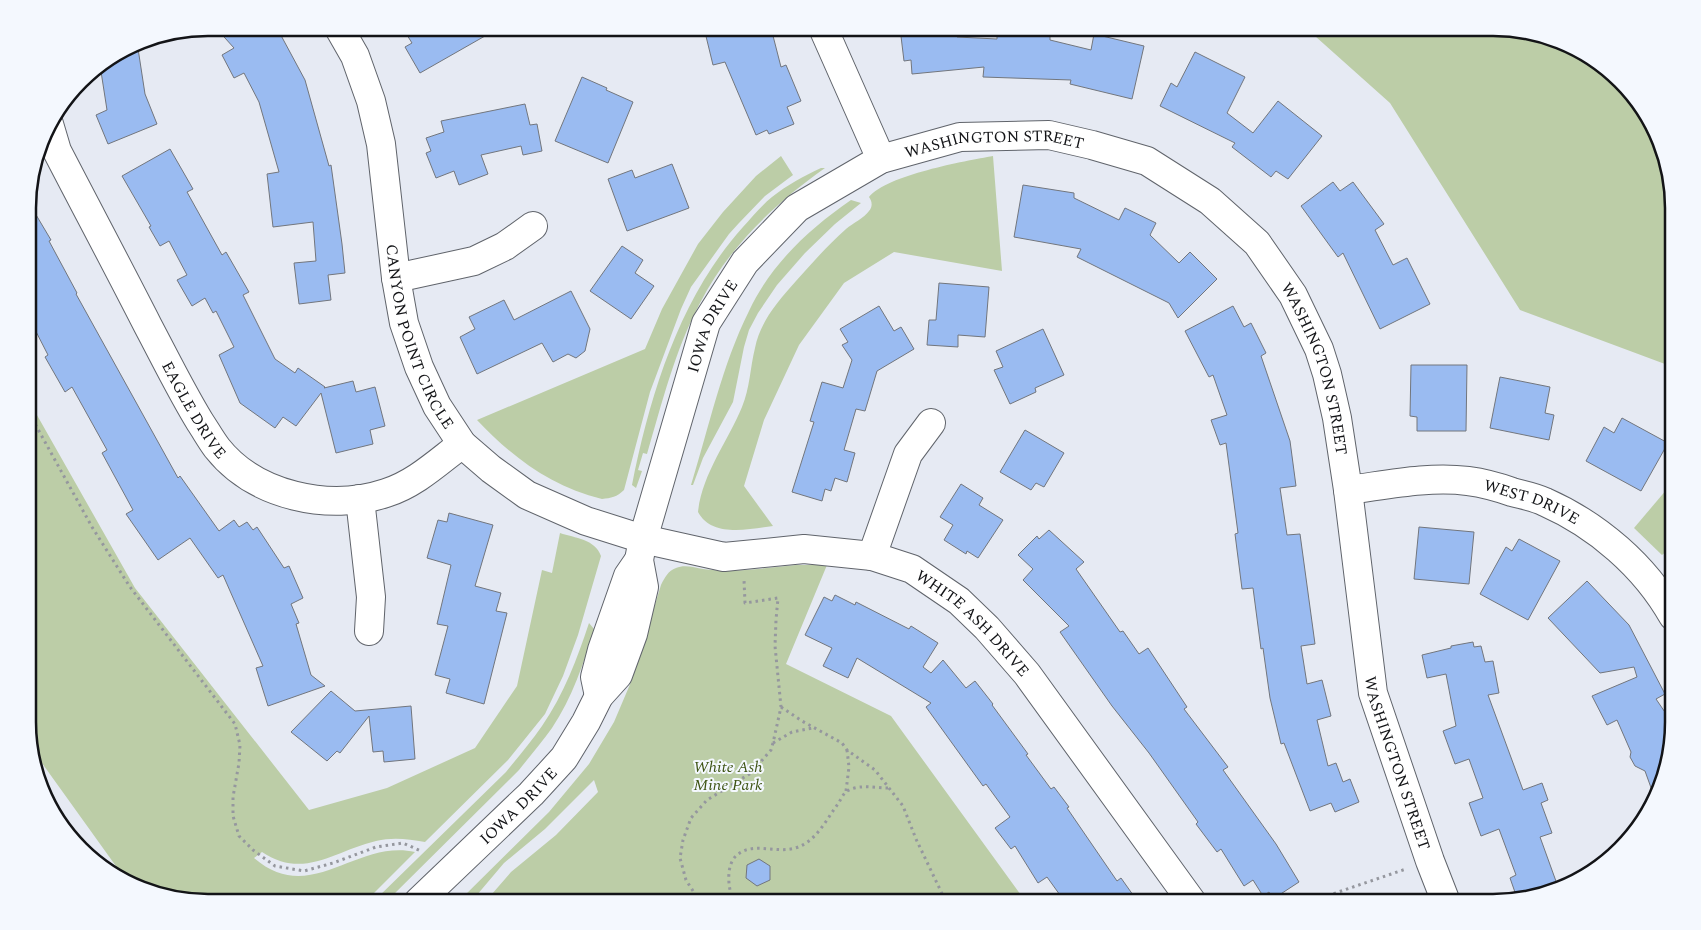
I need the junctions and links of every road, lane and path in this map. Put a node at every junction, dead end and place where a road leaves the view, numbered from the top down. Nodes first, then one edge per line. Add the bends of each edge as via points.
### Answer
1 (344, 37) edge
2 (826, 37) edge
3 (53, 135) edge
4 (881, 159) junction
5 (534, 226) dead end
6 (396, 278) junction
7 (931, 424) dead end
8 (37, 427) edge
9 (462, 444) junction
10 (1348, 490) junction
11 (360, 499) junction
12 (641, 549) junction
13 (872, 556) junction
14 (744, 571) dead end
15 (1665, 604) edge
16 (369, 631) dead end
17 (781, 707) junction
18 (814, 728) junction
19 (774, 743) junction
20 (847, 750) junction
21 (888, 788) junction
22 (846, 792) junction
23 (421, 851) dead end
24 (1430, 861) junction
25 (942, 893) edge
26 (1186, 893) edge
27 (1335, 893) edge
28 (1443, 893) edge
29 (427, 894) edge
30 (695, 894) edge
31 (731, 894) edge

1 - 6 street, CANYON POINT CIRCLE via 355,56 371,101 381,144
2 - 4 street
3 - 11 street, EAGLE DRIVE via 57,151 187,402 216,447 230,462 274,490 324,501
4 - 10 street, WASHINGTON STREET via 960,137 1049,135 1147,161 1210,201 1257,244 1293,296 1319,349 1337,418
4 - 12 street, IOWA DRIVE via 797,208 745,262 706,323
5 - 6 street via 505,246 474,261
6 - 9 street, CANYON POINT CIRCLE via 404,323 419,367 437,406
7 - 13 street via 908,454
8 - 23 path via 130,588 235,724 240,745 233,816 239,836 275,866 304,871 376,847 403,843
9 - 11 street, EAGLE DRIVE via 415,480 387,493
9 - 12 street, CANYON POINT CIRCLE via 527,495
10 - 15 street, WEST DRIVE via 1421,480 1468,481 1544,502 1590,526 1629,559
10 - 24 street, WASHINGTON STREET via 1373,693
11 - 16 street via 371,597
12 - 13 street, WHITE ASH DRIVE via 724,557 804,549
12 - 29 street, IOWA DRIVE via 602,650 595,677 599,696 564,758 532,794
13 - 26 street, WHITE ASH DRIVE via 912,570 959,600 987,628 1027,674
14 - 17 path via 745,603 778,598 775,646
17 - 18 path
17 - 19 path
18 - 19 path via 792,732
18 - 20 path via 842,743
19 - 30 path via 751,773 707,800 691,818 680,858 686,880
20 - 21 path via 875,770
20 - 22 path
21 - 22 path via 860,787
21 - 25 path via 903,806
22 - 31 path via 817,834 806,843 781,851 750,849 736,856 730,867
24 - 27 path
24 - 28 street, WASHINGTON STREET

